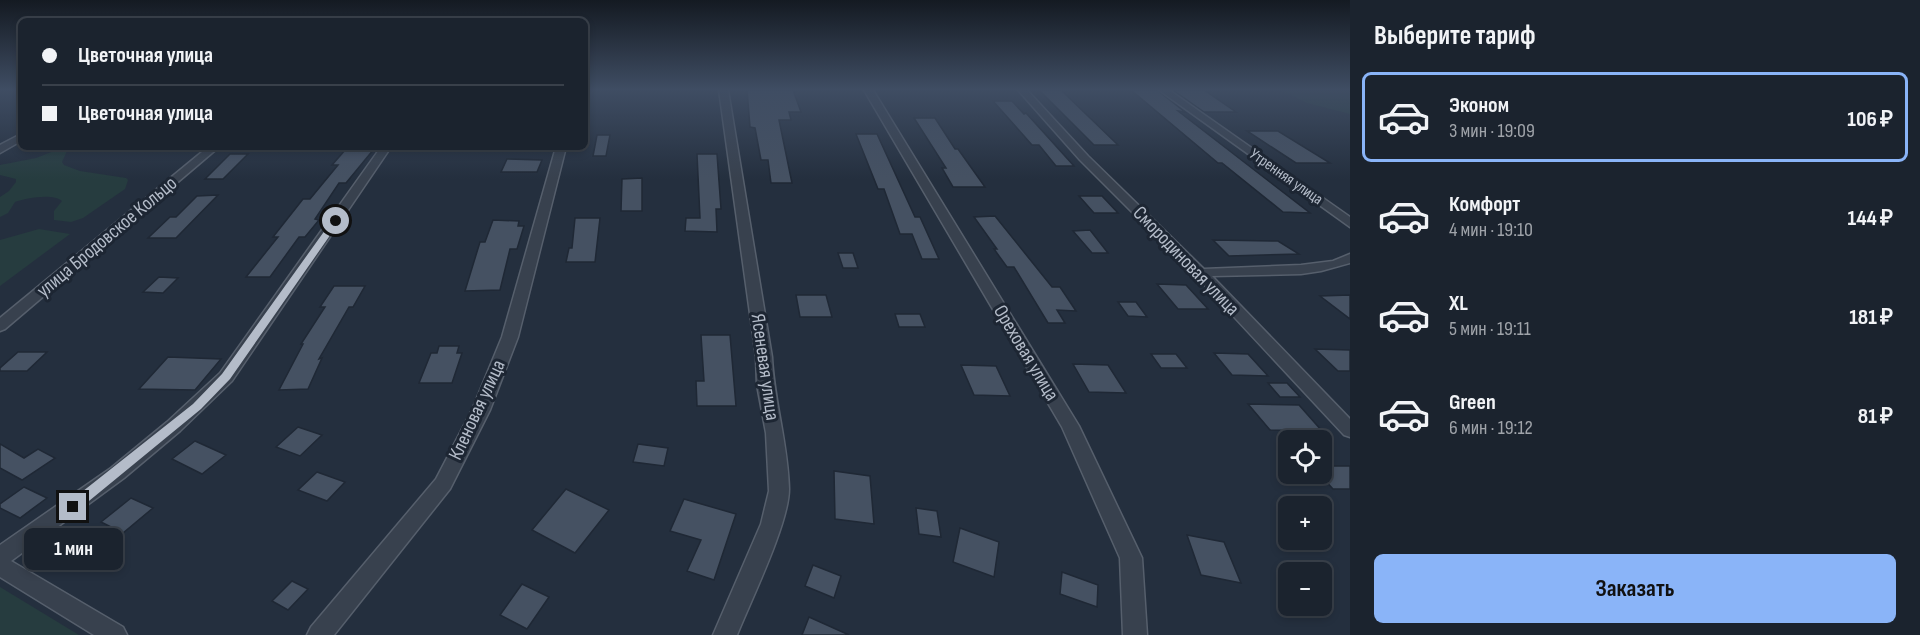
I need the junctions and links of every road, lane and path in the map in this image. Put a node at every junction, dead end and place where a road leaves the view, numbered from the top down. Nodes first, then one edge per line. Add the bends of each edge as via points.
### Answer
1 (727, 120) edge
2 (886, 120) edge
3 (1049, 120) edge
4 (1205, 120) edge
5 (18, 139) edge
6 (0, 150) edge
7 (210, 150) edge
8 (384, 150) edge
9 (560, 150) edge
10 (1350, 223) edge
11 (1350, 258) edge
12 (1202, 273) junction
13 (0, 326) edge
14 (1350, 430) edge
15 (0, 557) edge
16 (0, 566) edge
17 (115, 635) edge
18 (319, 635) edge
19 (725, 635) edge
20 (1135, 635) edge

1 - 19 street, Ясеневая улица via 775,433 779,491 771,524
2 - 20 street, Ореховая улица via 1070,426 1095,477 1131,558
3 - 12 street, Смородиновая улица
4 - 10 street, Утренняя улица
5 - 6 street
7 - 13 street, улица Бродовское Кольцо
8 - 15 street via 226,377 197,406 88,496
9 - 18 street, Кленовая улица via 510,337 481,411 443,484
11 - 12 street via 1317,268
12 - 14 street, Смородиновая улица
16 - 17 street

